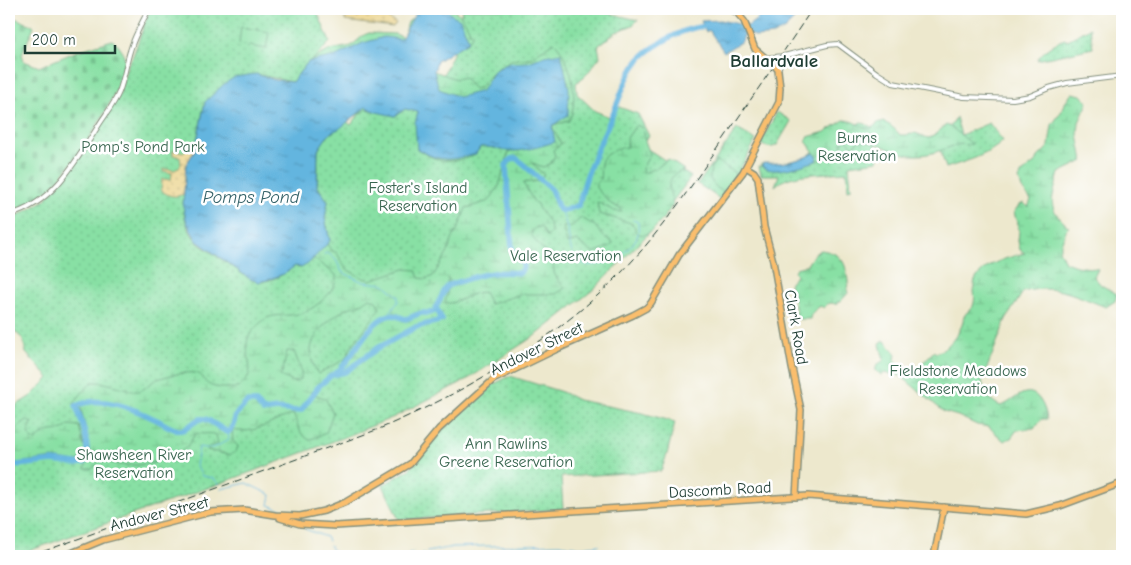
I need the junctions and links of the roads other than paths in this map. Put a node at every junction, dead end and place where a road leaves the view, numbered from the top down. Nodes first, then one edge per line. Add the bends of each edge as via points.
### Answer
1 (149, 9) edge
2 (728, 9) edge
3 (745, 9) edge
4 (738, 14) junction
5 (784, 56) junction
6 (765, 58) junction
7 (778, 70) junction
8 (1122, 76) edge
9 (746, 167) junction
10 (9, 215) edge
11 (1122, 483) edge
12 (796, 497) junction
13 (944, 507) junction
14 (311, 514) junction
15 (275, 516) junction
16 (300, 516) junction
17 (312, 525) junction
18 (64, 556) edge
19 (934, 556) edge

1 - 10 street via 130,50 118,93 76,161 59,184 45,196
2 - 4 street
3 - 4 main road
4 - 6 main road via 755,49
5 - 6 street
5 - 7 street
5 - 8 street via 838,44 893,83 964,96 1020,98 1060,84
6 - 7 main road
7 - 9 main road, Andover Street via 778,104
9 - 12 main road, Clark Road via 758,178 764,227 774,262 801,410
9 - 14 main road, Andover Street via 679,255 646,308 494,380 439,429 406,467 346,502
11 - 13 main road, Dascomb Road via 1036,512
12 - 13 main road, Dascomb Road
12 - 17 main road, Dascomb Road via 394,523
13 - 19 main road
14 - 16 main road, Andover Street
14 - 17 main road
15 - 16 main road, Andover Street
15 - 17 main road, Dascomb Road
15 - 18 main road, Andover Street via 244,510 211,512 103,540
16 - 17 main road

